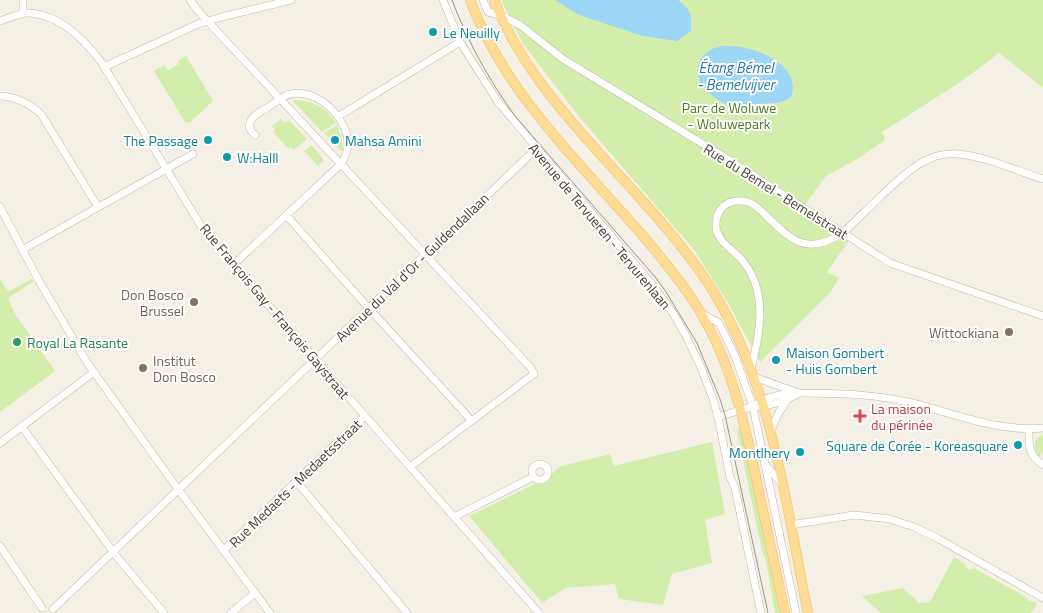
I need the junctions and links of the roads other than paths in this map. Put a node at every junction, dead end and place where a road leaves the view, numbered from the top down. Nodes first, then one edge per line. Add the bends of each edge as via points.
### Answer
1 (23, 0) edge
2 (190, 0) edge
3 (291, 0) edge
4 (443, 0) edge
5 (470, 0) edge
6 (483, 0) edge
7 (494, 0) edge
8 (23, 13) junction
9 (500, 15) junction
10 (0, 20) edge
11 (208, 21) junction
12 (460, 42) junction
13 (104, 67) junction
14 (0, 96) edge
15 (280, 100) junction
16 (339, 116) junction
17 (255, 136) dead end
18 (536, 149) junction
19 (193, 154) dead end
20 (341, 164) junction
21 (166, 169) junction
22 (1043, 179) edge
23 (0, 207) edge
24 (98, 207) junction
25 (286, 216) junction
26 (843, 233) junction
27 (22, 250) junction
28 (425, 255) junction
29 (233, 265) junction
30 (369, 308) junction
31 (701, 313) junction
32 (1043, 316) edge
33 (316, 359) junction
34 (751, 368) junction
35 (94, 372) junction
36 (754, 377) junction
37 (796, 392) junction
38 (787, 402) junction
39 (763, 404) junction
40 (753, 408) junction
41 (742, 411) junction
42 (365, 416) junction
43 (718, 417) junction
44 (472, 421) junction
45 (22, 427) junction
46 (1043, 428) edge
47 (1029, 430) junction
48 (770, 433) junction
49 (0, 443) edge
50 (765, 464) junction
51 (1043, 465) edge
52 (410, 468) junction
53 (533, 477) dead end
54 (296, 481) junction
55 (781, 483) junction
56 (179, 490) junction
57 (454, 517) junction
58 (790, 525) junction
59 (0, 546) edge
60 (224, 550) junction
61 (114, 552) junction
62 (255, 593) junction
63 (1043, 598) edge
64 (41, 610) edge
65 (54, 611) edge
66 (164, 613) edge
67 (231, 613) edge
68 (270, 613) edge
69 (407, 613) edge
70 (539, 613) edge
71 (761, 613) edge
72 (785, 613) edge
73 (796, 613) edge
74 (808, 613) edge

1 - 8 street
2 - 11 street
3 - 11 street
4 - 12 street, Avenue de Tervueren - Tervurenlaan
5 - 31 main road, Avenue de Tervueren - Tervurenlaan via 493,50 518,91 666,264
6 - 9 street, Avenue de Tervueren - Tervurenlaan via 488,12
7 - 9 main road, Avenue de Tervueren - Tervurenlaan
8 - 10 street
8 - 13 street, Rue François Gay - François Gaystraat via 45,16 61,24 88,45
9 - 26 street, Rue du Bemel - Bemelstraat via 520,25 562,59
9 - 34 main road, Avenue de Tervueren - Tervurenlaan via 544,87 701,273 737,334
11 - 13 street
11 - 15 street
12 - 16 street
12 - 18 street, Avenue de Tervueren - Tervurenlaan via 498,102
13 - 21 street, Rue François Gay - François Gaystraat
14 - 24 street via 14,97 30,104 41,114
15 - 16 street via 289,94 312,96
15 - 17 street via 254,116 250,128
15 - 20 street
16 - 20 street via 349,148
18 - 28 street, Avenue du Val d'Or - Guldendallaan
18 - 43 street, Avenue de Tervueren - Tervurenlaan via 663,298 700,364
19 - 21 street
20 - 25 street
20 - 28 street
21 - 24 street
21 - 29 street, Rue François Gay - François Gaystraat via 204,231
22 - 26 street via 972,156 937,155 908,172
23 - 27 street
24 - 27 street
25 - 29 street
25 - 30 street
26 - 32 street, Rue du Bemel - Bemelstraat via 890,263
26 - 34 street via 824,243 808,245 782,231 754,204 740,200 722,209 717,220 718,232 723,243 748,269 759,296 760,319
27 - 35 street
28 - 30 street, Avenue du Val d'Or - Guldendallaan
28 - 44 street via 534,374
29 - 33 street, Rue François Gay - François Gaystraat
30 - 33 street, Avenue du Val d'Or - Guldendallaan
30 - 44 street
31 - 40 street, Avenue de Tervueren - Tervurenlaan via 719,324 735,356
31 - 41 main road, Avenue de Tervueren - Tervurenlaan via 722,352
33 - 42 street, Rue François Gay - François Gaystraat
33 - 56 street, Avenue du Val d'Or - Guldendallaan
34 - 36 main road, Avenue de Tervueren - Tervurenlaan
35 - 45 street
35 - 56 street
36 - 37 street
36 - 39 main road, Avenue de Tervueren - Tervurenlaan
37 - 38 street
37 - 39 street
37 - 47 street via 887,398 989,425
38 - 39 street
38 - 48 street
39 - 40 street
39 - 48 main road, Avenue de Tervueren - Tervurenlaan
40 - 41 street
40 - 50 street, Avenue de Tervueren - Tervurenlaan
41 - 43 street
41 - 72 main road, Avenue de Tervueren - Tervurenlaan
42 - 52 street, Rue François Gay - François Gaystraat
42 - 54 street, Rue Medaets - Medaetsstraat
43 - 71 street, Avenue de Tervueren - Tervurenlaan
44 - 52 street
45 - 49 street
45 - 61 street
46 - 47 street
47 - 51 street via 1032,456
48 - 55 main road, Avenue de Tervueren - Tervurenlaan
50 - 55 street, Avenue de Tervueren - Tervurenlaan
50 - 73 street, Avenue de Tervueren - Tervurenlaan
52 - 57 street, Rue François Gay - François Gaystraat
53 - 57 street
54 - 60 street, Rue Medaets - Medaetsstraat
54 - 69 street
55 - 58 main road, Avenue de Tervueren - Tervurenlaan
56 - 60 street
56 - 61 street, Avenue du Val d'Or - Guldendallaan
57 - 70 street, Rue François Gay - François Gaystraat
58 - 63 street via 854,515 890,519 914,527
58 - 74 main road, Avenue de Tervueren - Tervurenlaan
59 - 64 street
60 - 62 street
61 - 65 street, Avenue du Val d'Or - Guldendallaan
61 - 66 street
62 - 67 street
62 - 68 street
64 - 65 street via 49,606

